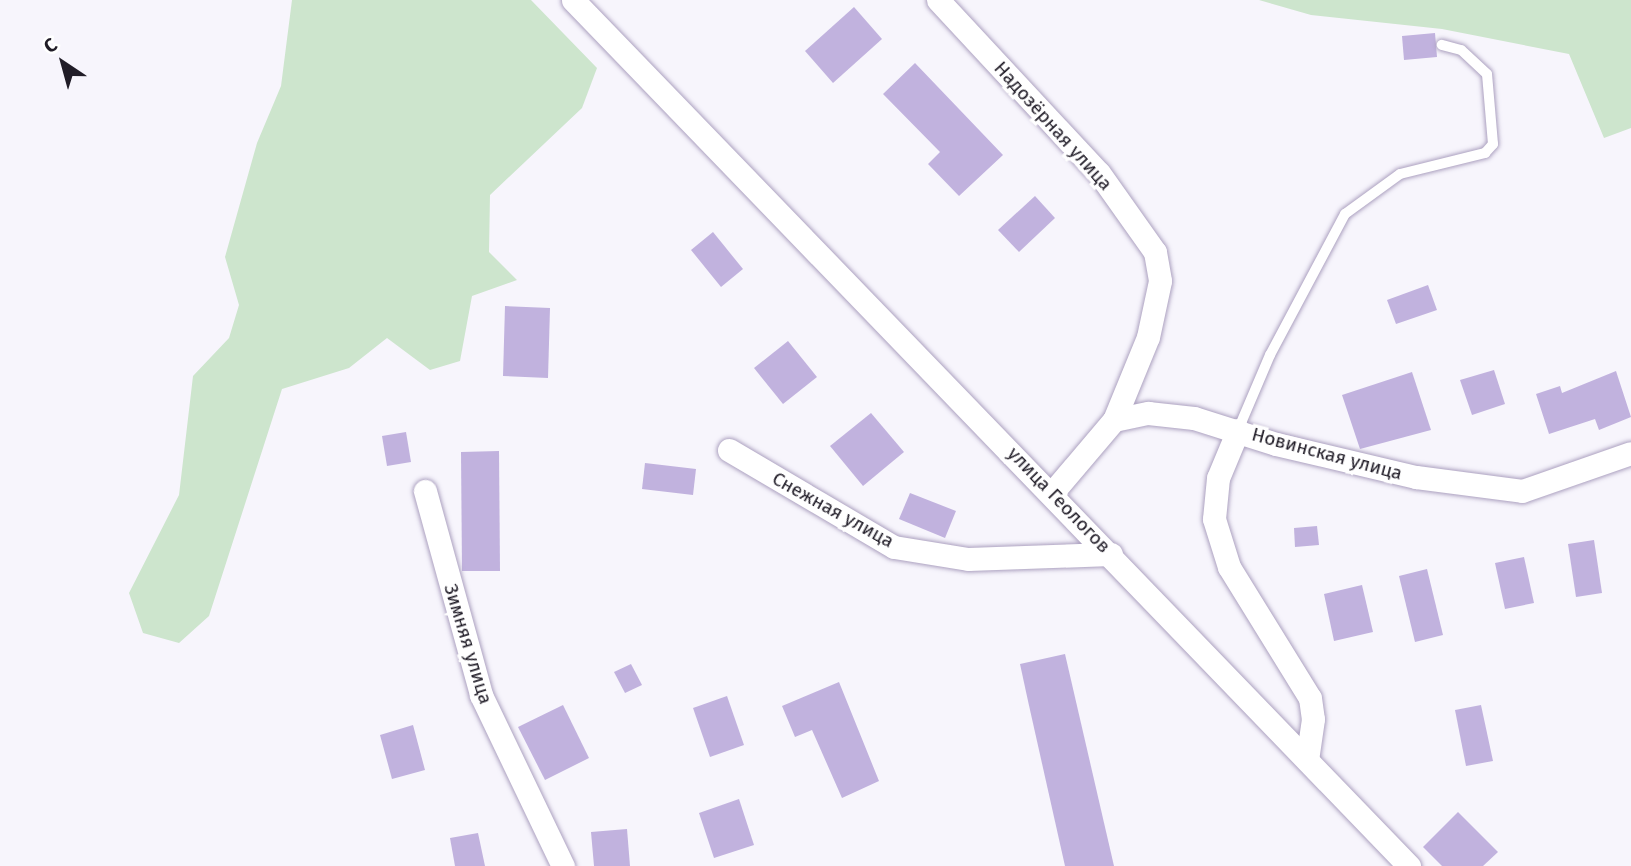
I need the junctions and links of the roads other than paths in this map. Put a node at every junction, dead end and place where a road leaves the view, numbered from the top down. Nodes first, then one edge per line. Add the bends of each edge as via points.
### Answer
1 (573, 0) edge
2 (937, 0) edge
3 (1442, 45) dead end
4 (1114, 420) junction
5 (1238, 430) junction
6 (729, 450) dead end
7 (1631, 453) edge
8 (425, 491) dead end
9 (1052, 493) junction
10 (1111, 554) junction
11 (1307, 760) junction
12 (563, 866) edge
13 (1409, 866) edge

1 - 9 street, улица Геологов
2 - 4 street, Надозёрная улица via 1099,173 1155,252 1160,281 1147,337
3 - 5 lane via 1461,50 1487,74 1493,144 1485,153 1399,174 1345,214 1270,355
4 - 5 street, Новинская улица via 1148,413 1194,418
4 - 9 street
5 - 7 street, Новинская улица via 1276,444 1416,477 1522,491
5 - 11 street via 1218,478 1214,519 1229,567 1310,698 1313,719
6 - 10 street, Снежная улица via 894,547 968,559
8 - 12 street, Зимняя улица via 481,695
9 - 10 street, улица Геологов
10 - 11 street, улица Геологов
11 - 13 street, улица Геологов

